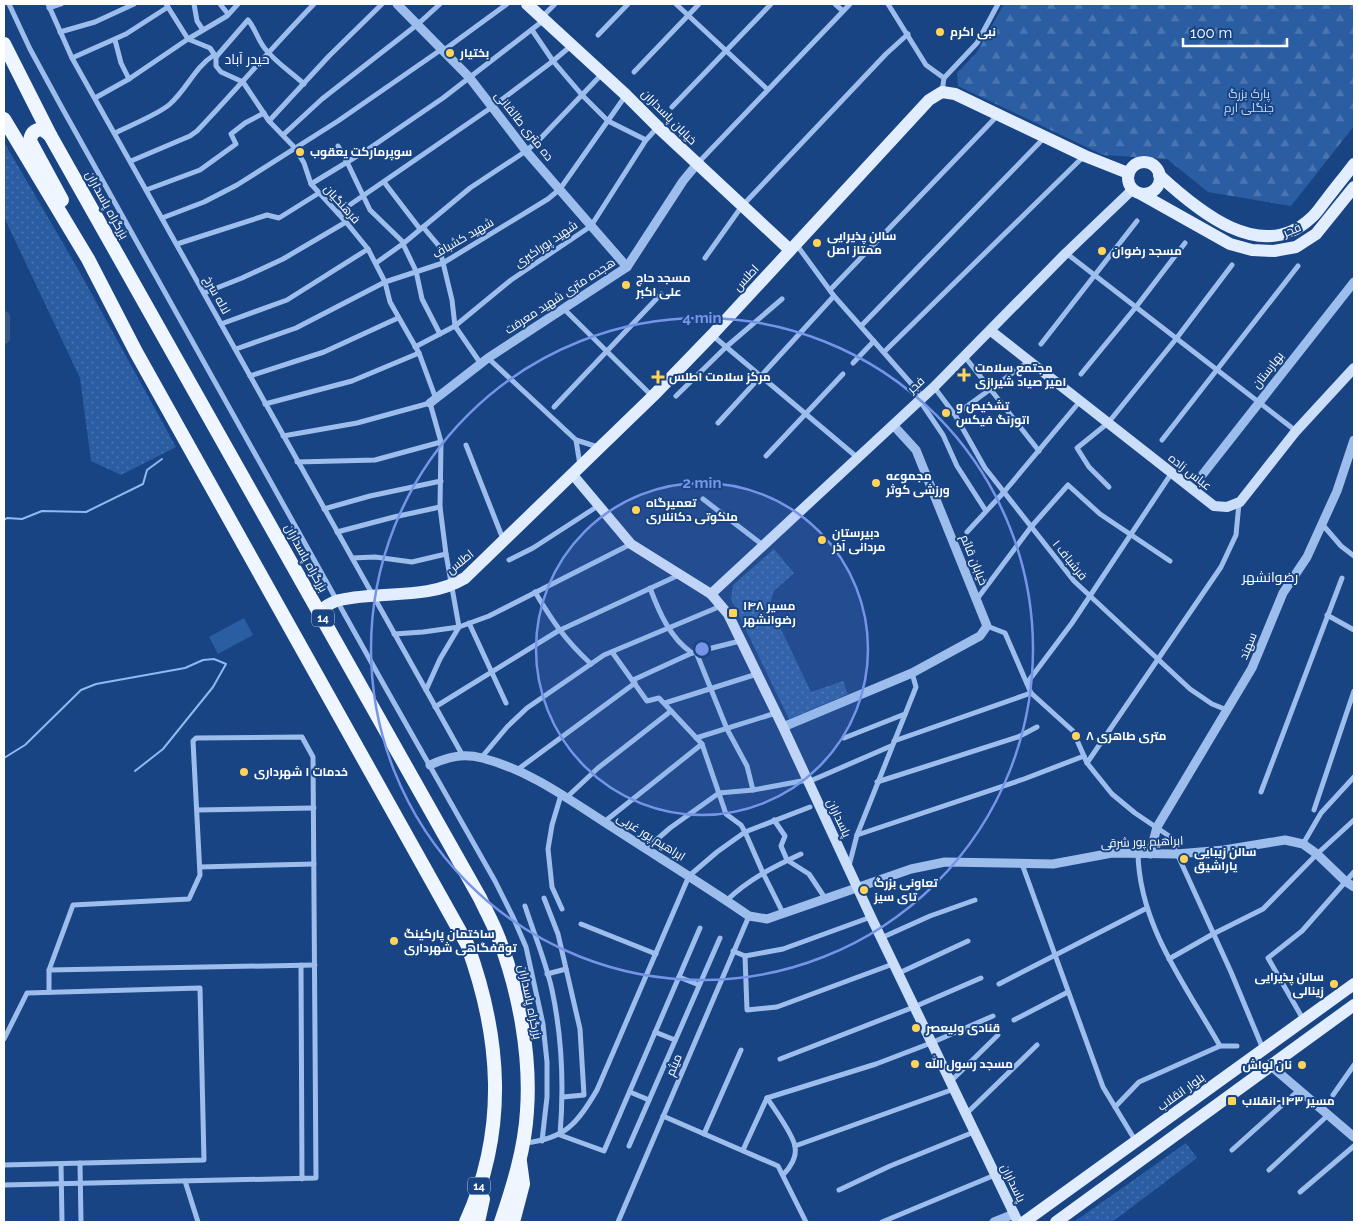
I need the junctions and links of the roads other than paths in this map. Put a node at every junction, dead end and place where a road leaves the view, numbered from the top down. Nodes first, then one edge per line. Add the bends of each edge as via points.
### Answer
1 (9, 4) edge
2 (61, 4) edge
3 (134, 4) edge
4 (194, 4) edge
5 (220, 4) edge
6 (238, 4) edge
7 (314, 4) edge
8 (382, 4) edge
9 (397, 4) edge
10 (440, 4) edge
11 (507, 4) edge
12 (527, 4) edge
13 (555, 4) edge
14 (628, 4) edge
15 (676, 4) edge
16 (699, 4) edge
17 (771, 4) edge
18 (835, 4) edge
19 (850, 4) edge
20 (888, 4) edge
21 (998, 4) edge
22 (167, 5) edge
23 (49, 6) edge
24 (843, 12) junction
25 (228, 14) junction
26 (688, 15) junction
27 (543, 18) junction
28 (418, 24) junction
29 (203, 30) junction
30 (532, 30) junction
31 (60, 32) junction
32 (908, 34) junction
33 (598, 35) dead end
34 (188, 39) junction
35 (115, 40) junction
36 (4, 44) edge
37 (572, 45) junction
38 (443, 50) junction
39 (726, 50) junction
40 (267, 52) junction
41 (215, 56) junction
42 (72, 58) junction
43 (554, 61) junction
44 (634, 72) dead end
45 (603, 73) junction
46 (469, 77) junction
47 (944, 78) junction
48 (129, 79) junction
49 (242, 82) junction
50 (304, 84) junction
51 (767, 89) junction
52 (942, 92) junction
53 (626, 94) junction
54 (582, 95) junction
55 (95, 98) junction
56 (492, 107) junction
57 (672, 107) dead end
58 (264, 113) junction
59 (998, 115) junction
60 (4, 119) edge
61 (270, 121) junction
62 (608, 122) junction
63 (658, 127) junction
64 (115, 133) junction
65 (50, 135) junction
66 (283, 135) junction
67 (1045, 137) junction
68 (646, 140) junction
69 (338, 146) dead end
70 (295, 148) junction
71 (526, 150) junction
72 (1085, 156) junction
73 (131, 162) junction
74 (347, 162) junction
75 (696, 164) junction
76 (1354, 164) edge
77 (1128, 173) junction
78 (1159, 174) junction
79 (384, 182) junction
80 (310, 184) junction
81 (1354, 187) edge
82 (560, 189) junction
83 (146, 190) junction
84 (1137, 192) junction
85 (319, 193) junction
86 (364, 196) junction
87 (742, 206) junction
88 (338, 213) junction
89 (162, 218) junction
90 (1138, 221) dead end
91 (346, 222) junction
92 (591, 226) junction
93 (421, 228) junction
94 (403, 243) junction
95 (1185, 243) dead end
96 (177, 244) junction
97 (793, 247) junction
98 (368, 249) junction
99 (1066, 253) junction
100 (706, 258) dead end
101 (88, 259) junction
102 (376, 263) junction
103 (443, 263) junction
104 (1232, 265) dead end
105 (1298, 266) dead end
106 (628, 267) junction
107 (416, 271) junction
108 (1094, 275) junction
109 (385, 282) junction
110 (1354, 282) edge
111 (830, 290) junction
112 (204, 293) junction
113 (661, 294) dead end
114 (834, 296) junction
115 (782, 299) dead end
116 (1136, 307) junction
117 (563, 308) junction
118 (398, 318) junction
119 (221, 324) junction
120 (455, 326) junction
121 (861, 326) junction
122 (991, 331) junction
123 (440, 334) junction
124 (712, 335) junction
125 (1176, 339) junction
126 (874, 341) junction
127 (1040, 344) dead end
128 (415, 347) junction
129 (726, 347) junction
130 (236, 349) junction
131 (607, 351) junction
132 (884, 352) junction
133 (419, 353) junction
134 (965, 357) junction
135 (1029, 360) junction
136 (484, 361) junction
137 (853, 363) dead end
138 (1354, 368) edge
139 (1217, 370) junction
140 (843, 374) dead end
141 (1081, 374) dead end
142 (250, 376) junction
143 (761, 376) junction
144 (934, 387) junction
145 (991, 390) junction
146 (653, 396) junction
147 (676, 396) dead end
148 (921, 399) junction
149 (433, 401) junction
150 (1258, 403) junction
151 (265, 404) junction
152 (1076, 406) dead end
153 (554, 407) dead end
154 (806, 414) junction
155 (955, 415) junction
156 (718, 423) dead end
157 (1108, 423) junction
158 (894, 426) junction
159 (1296, 431) junction
160 (283, 436) junction
161 (576, 440) junction
162 (1162, 440) dead end
163 (1354, 440) edge
164 (442, 442) junction
165 (466, 444) dead end
166 (601, 448) junction
167 (1039, 451) junction
168 (766, 456) dead end
169 (858, 458) junction
170 (297, 462) junction
171 (577, 471) junction
172 (1172, 474) junction
173 (1202, 474) dead end
174 (441, 480) junction
175 (1109, 487) dead end
176 (1004, 492) junction
177 (703, 499) dead end
178 (1240, 502) junction
179 (598, 506) junction
180 (440, 507) junction
181 (324, 509) junction
182 (986, 511) junction
183 (1322, 524) junction
184 (1031, 527) junction
185 (337, 532) junction
186 (967, 532) dead end
187 (1131, 536) junction
188 (504, 542) junction
189 (631, 544) junction
190 (764, 546) junction
191 (446, 554) junction
192 (1354, 556) edge
193 (352, 558) junction
194 (509, 560) dead end
195 (1170, 561) dead end
196 (679, 575) junction
197 (1342, 578) dead end
198 (452, 586) junction
199 (650, 588) junction
200 (535, 592) junction
201 (712, 594) junction
202 (372, 595) junction
203 (1090, 598) junction
204 (338, 600) junction
205 (977, 600) junction
206 (722, 606) junction
207 (319, 610) junction
208 (1327, 615) junction
209 (469, 623) junction
210 (987, 626) junction
211 (459, 627) junction
212 (670, 628) junction
213 (558, 630) junction
214 (1354, 630) edge
215 (394, 634) junction
216 (741, 640) junction
217 (612, 652) junction
218 (694, 652) junction
219 (1157, 659) junction
220 (591, 664) junction
221 (492, 672) junction
222 (757, 674) junction
223 (912, 674) junction
224 (634, 682) junction
225 (1027, 683) junction
226 (711, 688) junction
227 (426, 690) junction
228 (1354, 690) edge
229 (1031, 693) junction
230 (506, 703) dead end
231 (665, 703) junction
232 (436, 707) junction
233 (1227, 710) junction
234 (671, 711) junction
235 (776, 713) junction
236 (905, 714) junction
237 (783, 727) junction
238 (1037, 727) dead end
239 (727, 728) junction
240 (696, 738) junction
241 (844, 738) dead end
242 (702, 744) junction
243 (893, 744) junction
244 (463, 756) junction
245 (1084, 756) junction
246 (481, 758) junction
247 (1087, 763) junction
248 (430, 764) junction
249 (517, 770) junction
250 (1354, 777) edge
251 (808, 781) junction
252 (877, 782) junction
253 (753, 790) junction
254 (1261, 792) dead end
255 (718, 793) junction
256 (564, 796) junction
257 (810, 807) dead end
258 (314, 808) junction
259 (197, 810) junction
260 (1314, 810) dead end
261 (774, 820) junction
262 (1354, 820) edge
263 (604, 822) junction
264 (1157, 827) junction
265 (745, 832) junction
266 (857, 835) junction
267 (1303, 844) junction
268 (646, 849) junction
269 (801, 854) dead end
270 (1138, 854) junction
271 (1150, 854) junction
272 (1176, 854) junction
273 (1317, 854) junction
274 (787, 860) junction
275 (314, 864) junction
276 (1022, 864) junction
277 (200, 866) junction
278 (848, 869) junction
279 (762, 872) junction
280 (1354, 872) edge
281 (689, 876) junction
282 (1345, 881) junction
283 (857, 887) junction
284 (1354, 887) edge
285 (544, 898) dead end
286 (825, 898) junction
287 (976, 900) dead end
288 (726, 901) junction
289 (525, 906) dead end
290 (1147, 908) junction
291 (562, 909) dead end
292 (783, 913) junction
293 (749, 916) junction
294 (871, 917) junction
295 (581, 924) dead end
296 (700, 928) dead end
297 (1213, 934) junction
298 (720, 938) dead end
299 (881, 938) junction
300 (968, 941) dead end
301 (734, 952) junction
302 (656, 954) junction
303 (1055, 955) junction
304 (745, 956) junction
305 (1169, 959) junction
306 (301, 965) junction
307 (315, 965) junction
308 (566, 969) junction
309 (896, 969) junction
310 (49, 970) junction
311 (547, 974) junction
312 (679, 977) junction
313 (981, 978) dead end
314 (999, 984) dead end
315 (1354, 984) edge
316 (699, 985) junction
317 (49, 992) junction
318 (1068, 992) junction
319 (1354, 1005) edge
320 (914, 1007) junction
321 (993, 1016) dead end
322 (1014, 1020) dead end
323 (1304, 1020) junction
324 (655, 1032) junction
325 (998, 1035) dead end
326 (4, 1039) edge
327 (675, 1040) junction
328 (931, 1043) junction
329 (1037, 1046) dead end
330 (1220, 1046) junction
331 (1237, 1046) dead end
332 (1263, 1049) junction
333 (741, 1050) dead end
334 (780, 1059) dead end
335 (1354, 1065) edge
336 (1271, 1066) junction
337 (952, 1086) junction
338 (1300, 1090) junction
339 (630, 1092) junction
340 (1333, 1095) dead end
341 (563, 1097) junction
342 (767, 1098) junction
343 (649, 1100) junction
344 (1116, 1107) junction
345 (966, 1114) junction
346 (1328, 1115) junction
347 (663, 1116) junction
348 (974, 1132) junction
349 (1353, 1133) edge
350 (560, 1134) junction
351 (704, 1134) junction
352 (542, 1141) junction
353 (1136, 1142) junction
354 (523, 1143) junction
355 (629, 1146) dead end
356 (795, 1146) junction
357 (1354, 1146) edge
358 (489, 1148) junction
359 (742, 1150) junction
360 (1232, 1150) dead end
361 (519, 1157) junction
362 (80, 1163) junction
363 (61, 1164) junction
364 (4, 1165) edge
365 (1269, 1170) dead end
366 (783, 1174) junction
367 (995, 1175) junction
368 (302, 1179) junction
369 (185, 1181) junction
370 (62, 1183) junction
371 (81, 1183) junction
372 (4, 1185) edge
373 (839, 1190) dead end
374 (1300, 1192) dead end
375 (1019, 1220) edge
376 (62, 1222) edge
377 (81, 1222) edge
378 (198, 1222) edge
379 (466, 1222) edge
380 (478, 1222) edge
381 (492, 1222) edge
382 (500, 1222) edge
383 (513, 1222) edge
384 (618, 1222) edge
385 (806, 1222) edge
386 (882, 1222) edge
387 (994, 1222) edge
388 (1056, 1222) edge

1 - 204 street via 61,106
2 - 23 street
3 - 31 street via 95,22
4 - 29 street via 197,21
5 - 25 street
6 - 25 street
7 - 40 street
8 - 50 street
9 - 28 street, ده متری طالقانی
10 - 28 street
11 - 38 street
12 - 27 main road, خیابان پاسداران
13 - 27 street
14 - 33 street
15 - 26 street
16 - 26 street
17 - 39 street
18 - 24 street
19 - 24 street, هجده متری شهید معرفت
20 - 32 street
21 - 47 street via 977,42
22 - 34 street
22 - 35 street
23 - 31 street, لاله سرخ
24 - 51 street, هجده متری شهید معرفت
25 - 29 street
26 - 39 street
26 - 44 street
27 - 30 street
27 - 37 main road, خیابان پاسداران
28 - 38 street, ده متری طالقانی
28 - 66 street via 322,99
29 - 34 street
30 - 43 street
30 - 46 street
31 - 42 street, لاله سرخ
32 - 47 street via 926,65
32 - 87 street
34 - 41 street, فرهنگیان via 210,48
34 - 48 street
35 - 42 street
35 - 48 street
36 - 65 highway, بزرگراه پاسداران / 14
37 - 43 street
37 - 45 main road, خیابان پاسداران
38 - 46 street, ده متری طالقانی
38 - 70 street
39 - 51 street
39 - 57 street
40 - 41 street via 248,20
40 - 49 street
40 - 50 street
41 - 49 street, فرهنگیان via 216,66 221,72
41 - 64 street via 197,70 183,92 168,106
42 - 55 street, لاله سرخ
43 - 54 street
43 - 56 street
45 - 53 main road, خیابان پاسداران
45 - 54 street
46 - 56 street, ده متری طالقانی
46 - 74 street
47 - 52 street
48 - 55 street
49 - 58 street, فرهنگیان
49 - 73 street via 197,131
50 - 61 street
51 - 75 street, هجده متری شهید معرفت
52 - 59 main road via 955,94
52 - 97 main road, اطلس via 929,100
53 - 62 street, شهید کشباف
53 - 63 main road, خیابان پاسداران
54 - 62 street
54 - 71 street
55 - 64 street, لاله سرخ
56 - 71 street, ده متری طالقانی
56 - 79 street
58 - 61 street, فرهنگیان
58 - 83 street via 231,134 236,144 200,170
59 - 67 main road
59 - 111 street
60 - 101 highway, 14
61 - 66 street, فرهنگیان
62 - 68 street
62 - 82 street, شهید کشباف
63 - 68 street, شهید پوراکبری
63 - 75 main road, خیابان پاسداران
64 - 73 street, لاله سرخ
65 - 101 highway via 42,129 36,130 30,142 76,225
65 - 207 highway, بزرگراه پاسداران / 14
66 - 70 street, فرهنگیان
67 - 72 main road
67 - 121 street
68 - 92 street, شهید پوراکبری
69 - 74 street
70 - 80 street, فرهنگیان
70 - 89 street via 237,185
71 - 82 street, ده متری طالقانی
71 - 93 street via 470,188
72 - 77 main road
72 - 132 street
73 - 83 street, لاله سرخ
74 - 80 street
74 - 86 street
75 - 87 main road, خیابان پاسداران
75 - 106 street, هجده متری شهید معرفت
76 - 78 main road, فجر via 1312,218 1293,231 1271,237 1249,235 1228,226 1187,200
77 - 78 main road via 1135,164 1144,162 1154,166
77 - 84 main road via 1128,182
78 - 84 main road via 1155,189
79 - 86 street
79 - 93 street
80 - 85 street, فرهنگیان
81 - 84 main road, فجر via 1316,234 1296,247 1274,251 1230,244
82 - 92 street, ده متری طالقانی
82 - 103 street, شهید کشباف
83 - 89 street, لاله سرخ
84 - 99 main road, فجر
85 - 88 street, فرهنگیان
85 - 96 street via 279,218 267,215
86 - 88 street
86 - 94 street via 370,210
87 - 97 main road, خیابان پاسداران
87 - 100 street
88 - 91 street, فرهنگیان
89 - 96 street, لاله سرخ
90 - 108 street
91 - 98 street, فرهنگیان
91 - 112 street via 283,259
92 - 106 street, ده متری طالقانی
92 - 120 street, شهید پوراکبری via 511,280
93 - 94 street
93 - 103 street via 439,246
94 - 102 street
94 - 107 street
95 - 116 street
96 - 112 street, لاله سرخ
97 - 111 street
97 - 124 main road, اطلس
98 - 102 street, فرهنگیان
98 - 119 street via 287,300
99 - 108 street
99 - 122 main road, فجر
101 - 358 highway, 14 via 136,352 467,944 485,1000 492,1040 496,1080
102 - 109 street, فرهنگیان
103 - 107 street, شهید کشباف
103 - 120 street
104 - 125 street
105 - 139 street
106 - 117 street, هجده متری شهید معرفت
107 - 109 street, شهید کشباف
107 - 123 street via 422,299
108 - 116 street
108 - 127 street
109 - 118 street, فرهنگیان
109 - 130 street, شهید کشباف via 296,328
110 - 150 street, بهارستان
111 - 114 street
112 - 119 street, لاله سرخ
113 - 131 street
114 - 121 street
114 - 143 street
115 - 129 street
116 - 125 street
116 - 141 street
117 - 131 street
117 - 136 street, هجده متری شهید معرفت
118 - 128 street, فرهنگیان
118 - 142 street via 324,352
119 - 130 street, لاله سرخ
120 - 123 street, شهید پوراکبری
120 - 136 street
121 - 126 street
122 - 134 main road, فجر
122 - 135 main road, عباس زاده
123 - 128 street, شهید پوراکبری
124 - 129 street
124 - 146 main road, اطلس
125 - 139 street
125 - 157 street
126 - 132 street
126 - 137 street
128 - 133 street, فرهنگیان
129 - 143 street
129 - 147 street
130 - 142 street, لاله سرخ
131 - 146 street
131 - 153 street
132 - 148 street
133 - 149 street, فرهنگیان
133 - 151 street via 352,381
134 - 144 main road, فجر
134 - 145 street
135 - 145 street
135 - 157 main road, عباس زاده
136 - 149 street, هجده متری شهید معرفت
136 - 161 street
138 - 159 main road
139 - 150 street
139 - 162 street
140 - 154 street
142 - 151 street, لاله سرخ
143 - 154 street
143 - 156 street
144 - 148 main road, فجر
144 - 155 street, فرشباف ۱
145 - 155 street
145 - 167 street
146 - 166 main road, اطلس
148 - 158 main road, فجر
148 - 182 street
149 - 160 street, هجده متری شهید معرفت via 357,423
149 - 164 street, فرهنگیان
150 - 159 street
150 - 173 street, بهارستان
151 - 160 street, لاله سرخ
152 - 167 street
154 - 168 street
154 - 169 street
155 - 176 street, فرشباف ۱ via 985,468
157 - 172 main road, عباس زاده
157 - 175 street via 1077,448 1089,467
158 - 169 main road, فجر
158 - 205 street, خیابان قائم via 916,450
159 - 178 main road
160 - 170 street, لاله سرخ
161 - 166 street
161 - 171 street
163 - 183 street, سهند via 1337,492
164 - 170 street via 375,460
164 - 174 street, فرهنگیان
165 - 188 street
166 - 171 main road, اطلس
167 - 176 street
169 - 190 main road, فجر
170 - 181 street, لاله سرخ
171 - 179 main road, پاسداران
171 - 188 main road, اطلس
172 - 178 main road, عباس زاده via 1214,506 1227,507
172 - 187 street
174 - 180 street, فرهنگیان
174 - 181 street
176 - 182 street
176 - 184 street, فرشباف ۱
177 - 190 street
178 - 219 street via 1236,535 1221,567
179 - 189 main road, پاسداران
179 - 194 street
180 - 185 street
180 - 191 street, فرهنگیان
181 - 185 street, لاله سرخ
182 - 186 street
183 - 192 street
183 - 233 street, سهند via 1283,593 1252,668
184 - 187 street via 1068,485
184 - 203 street, فرشباف ۱
184 - 205 street
185 - 193 street, لاله سرخ
187 - 195 street
187 - 203 street
188 - 198 main road, اطلس via 466,578
189 - 196 main road, پاسداران
189 - 200 street
190 - 201 main road, فجر
191 - 193 street via 412,562 375,557
191 - 198 street, فرهنگیان
193 - 202 street, لاله سرخ
196 - 199 street
196 - 201 main road, پاسداران
197 - 208 street
198 - 202 main road, اطلس via 428,593
198 - 211 street, فرهنگیان
199 - 212 street
199 - 213 street
200 - 209 street via 490,616
200 - 213 street
201 - 206 main road, پاسداران
202 - 204 main road, اطلس
202 - 215 street, لاله سرخ
203 - 219 street, فرشباف ۱
203 - 225 street
204 - 207 main road, اطلس
204 - 248 street
205 - 210 street, خیابان قائم
206 - 212 street
206 - 216 main road, پاسداران
207 - 354 highway, بزرگراه پاسداران / 14 via 480,898 498,938 522,1024 527,1110
208 - 214 street
208 - 254 street
209 - 211 street
209 - 221 street
210 - 223 street via 980,636
210 - 225 street via 1004,633
211 - 215 street
211 - 227 street
212 - 217 street
212 - 218 street via 680,645
213 - 220 street
213 - 221 street
215 - 227 street, لاله سرخ
216 - 218 street
216 - 222 main road, پاسداران
217 - 220 street
217 - 224 street
218 - 224 street
218 - 226 street
219 - 233 street, فرشباف ۱ via 1190,689
219 - 247 street
220 - 246 street via 527,708
221 - 230 street
221 - 232 street
222 - 226 street
222 - 235 main road, پاسداران
223 - 236 street via 916,687
223 - 237 street
224 - 231 street via 647,701 659,698
224 - 249 street
225 - 229 street
226 - 231 street
226 - 239 street
227 - 232 street, لاله سرخ
228 - 260 street
229 - 243 street
229 - 245 street via 1073,731
231 - 234 street
232 - 244 street, لاله سرخ
233 - 264 street, سهند
234 - 240 street
234 - 256 street
235 - 237 main road, پاسداران
235 - 239 street
236 - 241 street
236 - 243 street
237 - 251 main road, پاسداران
238 - 252 street via 1018,737
239 - 240 street
239 - 253 street via 747,766
240 - 242 street
242 - 255 street
242 - 263 street
243 - 251 street
243 - 252 street
244 - 246 street, ابراهیم پور غربی
244 - 248 street, ابراهیم پور غربی via 447,757
245 - 247 street
245 - 266 street
246 - 249 street, ابراهیم پور غربی
247 - 264 street via 1112,794
248 - 352 street via 495,881 526,947 546,1053 547,1097
249 - 256 street, ابراهیم پور غربی
250 - 267 street via 1321,813
251 - 253 street
251 - 278 main road, پاسداران
252 - 266 street
253 - 255 street
255 - 265 street via 726,814
255 - 268 street
256 - 263 street, ابراهیم پور غربی
256 - 291 street via 552,825 548,850 552,887
257 - 261 street
258 - 259 street
258 - 259 street via 313,757 302,737 196,738 193,741
258 - 275 street
259 - 277 street
261 - 265 street
261 - 274 street via 785,836 781,846
262 - 273 street
263 - 268 street, ابراهیم پور غربی
264 - 271 street, سهند
264 - 272 street via 1169,836
265 - 279 street
265 - 281 street
266 - 278 street
267 - 272 street, ابراهیم پور شرقی via 1285,840
267 - 273 street, ابراهیم پور شرقی
268 - 281 street, ابراهیم پور غربی
269 - 274 street
270 - 271 street, ابراهیم پور شرقی
270 - 276 street, ابراهیم پور شرقی via 1112,853 1053,864
270 - 290 street
271 - 272 street, ابراهیم پور شرقی
272 - 297 street
273 - 282 street, ابراهیم پور شرقی
273 - 297 street via 1263,909
274 - 279 street
274 - 286 street via 809,874
275 - 277 street
275 - 307 street
276 - 283 street, ابراهیم پور شرقی via 945,862 911,869
276 - 303 street
277 - 310 street via 200,876 189,899 73,905
278 - 283 main road, پاسداران
279 - 288 street
279 - 292 street
280 - 282 street
281 - 288 street, ابراهیم پور غربی
281 - 302 street
282 - 284 street, ابراهیم پور شرقی
282 - 323 street via 1302,931 1268,958
283 - 286 street
283 - 294 main road, پاسداران
285 - 308 street via 558,934
286 - 292 street
287 - 299 street
288 - 293 street, ابراهیم پور غربی
289 - 311 street
290 - 303 street
290 - 305 street
292 - 293 street via 767,919
293 - 301 street, میثم
294 - 299 main road, پاسداران
294 - 304 street via 784,949
295 - 302 street
296 - 312 street
297 - 305 street
297 - 332 street
298 - 316 street
299 - 309 main road, پاسداران
300 - 309 street
301 - 304 street
301 - 347 street, میثم
302 - 350 street via 597,1090 585,1111
303 - 314 street
303 - 318 street
304 - 309 street via 747,1010 777,1007
305 - 330 street
306 - 307 street
306 - 310 street
306 - 368 street
307 - 368 street via 316,1178
308 - 311 street
308 - 341 street via 580,1029 584,1094
309 - 320 main road, پاسداران
310 - 317 street
311 - 341 street via 557,1024
312 - 316 street
312 - 324 street
313 - 320 street
315 - 323 main road, بلوار انقلاب
316 - 327 street
317 - 326 street via 28,993
317 - 362 street via 200,988 204,1160
318 - 322 street
318 - 344 street via 1104,1087
319 - 336 main road
320 - 328 main road, پاسداران
320 - 334 street
321 - 328 street
323 - 332 main road, بلوار انقلاب
324 - 327 street
324 - 339 street
325 - 337 street
327 - 343 street
328 - 337 main road, پاسداران
328 - 342 street
329 - 345 street
330 - 331 street
330 - 344 street via 1139,1082
332 - 336 main road
332 - 353 main road, بلوار انقلاب
333 - 351 street
335 - 340 street
336 - 338 street
336 - 388 main road
337 - 345 main road, پاسداران
337 - 356 street
338 - 346 street
338 - 360 street
339 - 343 street
339 - 350 street via 604,1151
341 - 350 street
342 - 356 street
342 - 359 street
343 - 355 street
344 - 353 street
345 - 348 main road, پاسداران
346 - 349 street
346 - 365 street
347 - 351 street
347 - 384 street, میثم
348 - 367 main road, پاسداران
348 - 373 street
350 - 352 street
351 - 359 street
352 - 354 street
353 - 375 main road, بلوار انقلاب
354 - 361 highway, بزرگراه پاسداران / 14
356 - 366 street via 792,1164
357 - 374 street
358 - 379 highway, 14
358 - 380 highway
359 - 366 street via 778,1166
361 - 381 highway
361 - 382 highway, بزرگراه پاسداران / 14
361 - 383 highway via 523,1184
362 - 363 street
362 - 371 street
363 - 364 street
363 - 370 street
366 - 385 street
367 - 375 main road, پاسداران
367 - 386 street
368 - 369 street
369 - 371 street
369 - 378 street
370 - 371 street
370 - 372 street
370 - 376 street
371 - 377 street
375 - 387 street

